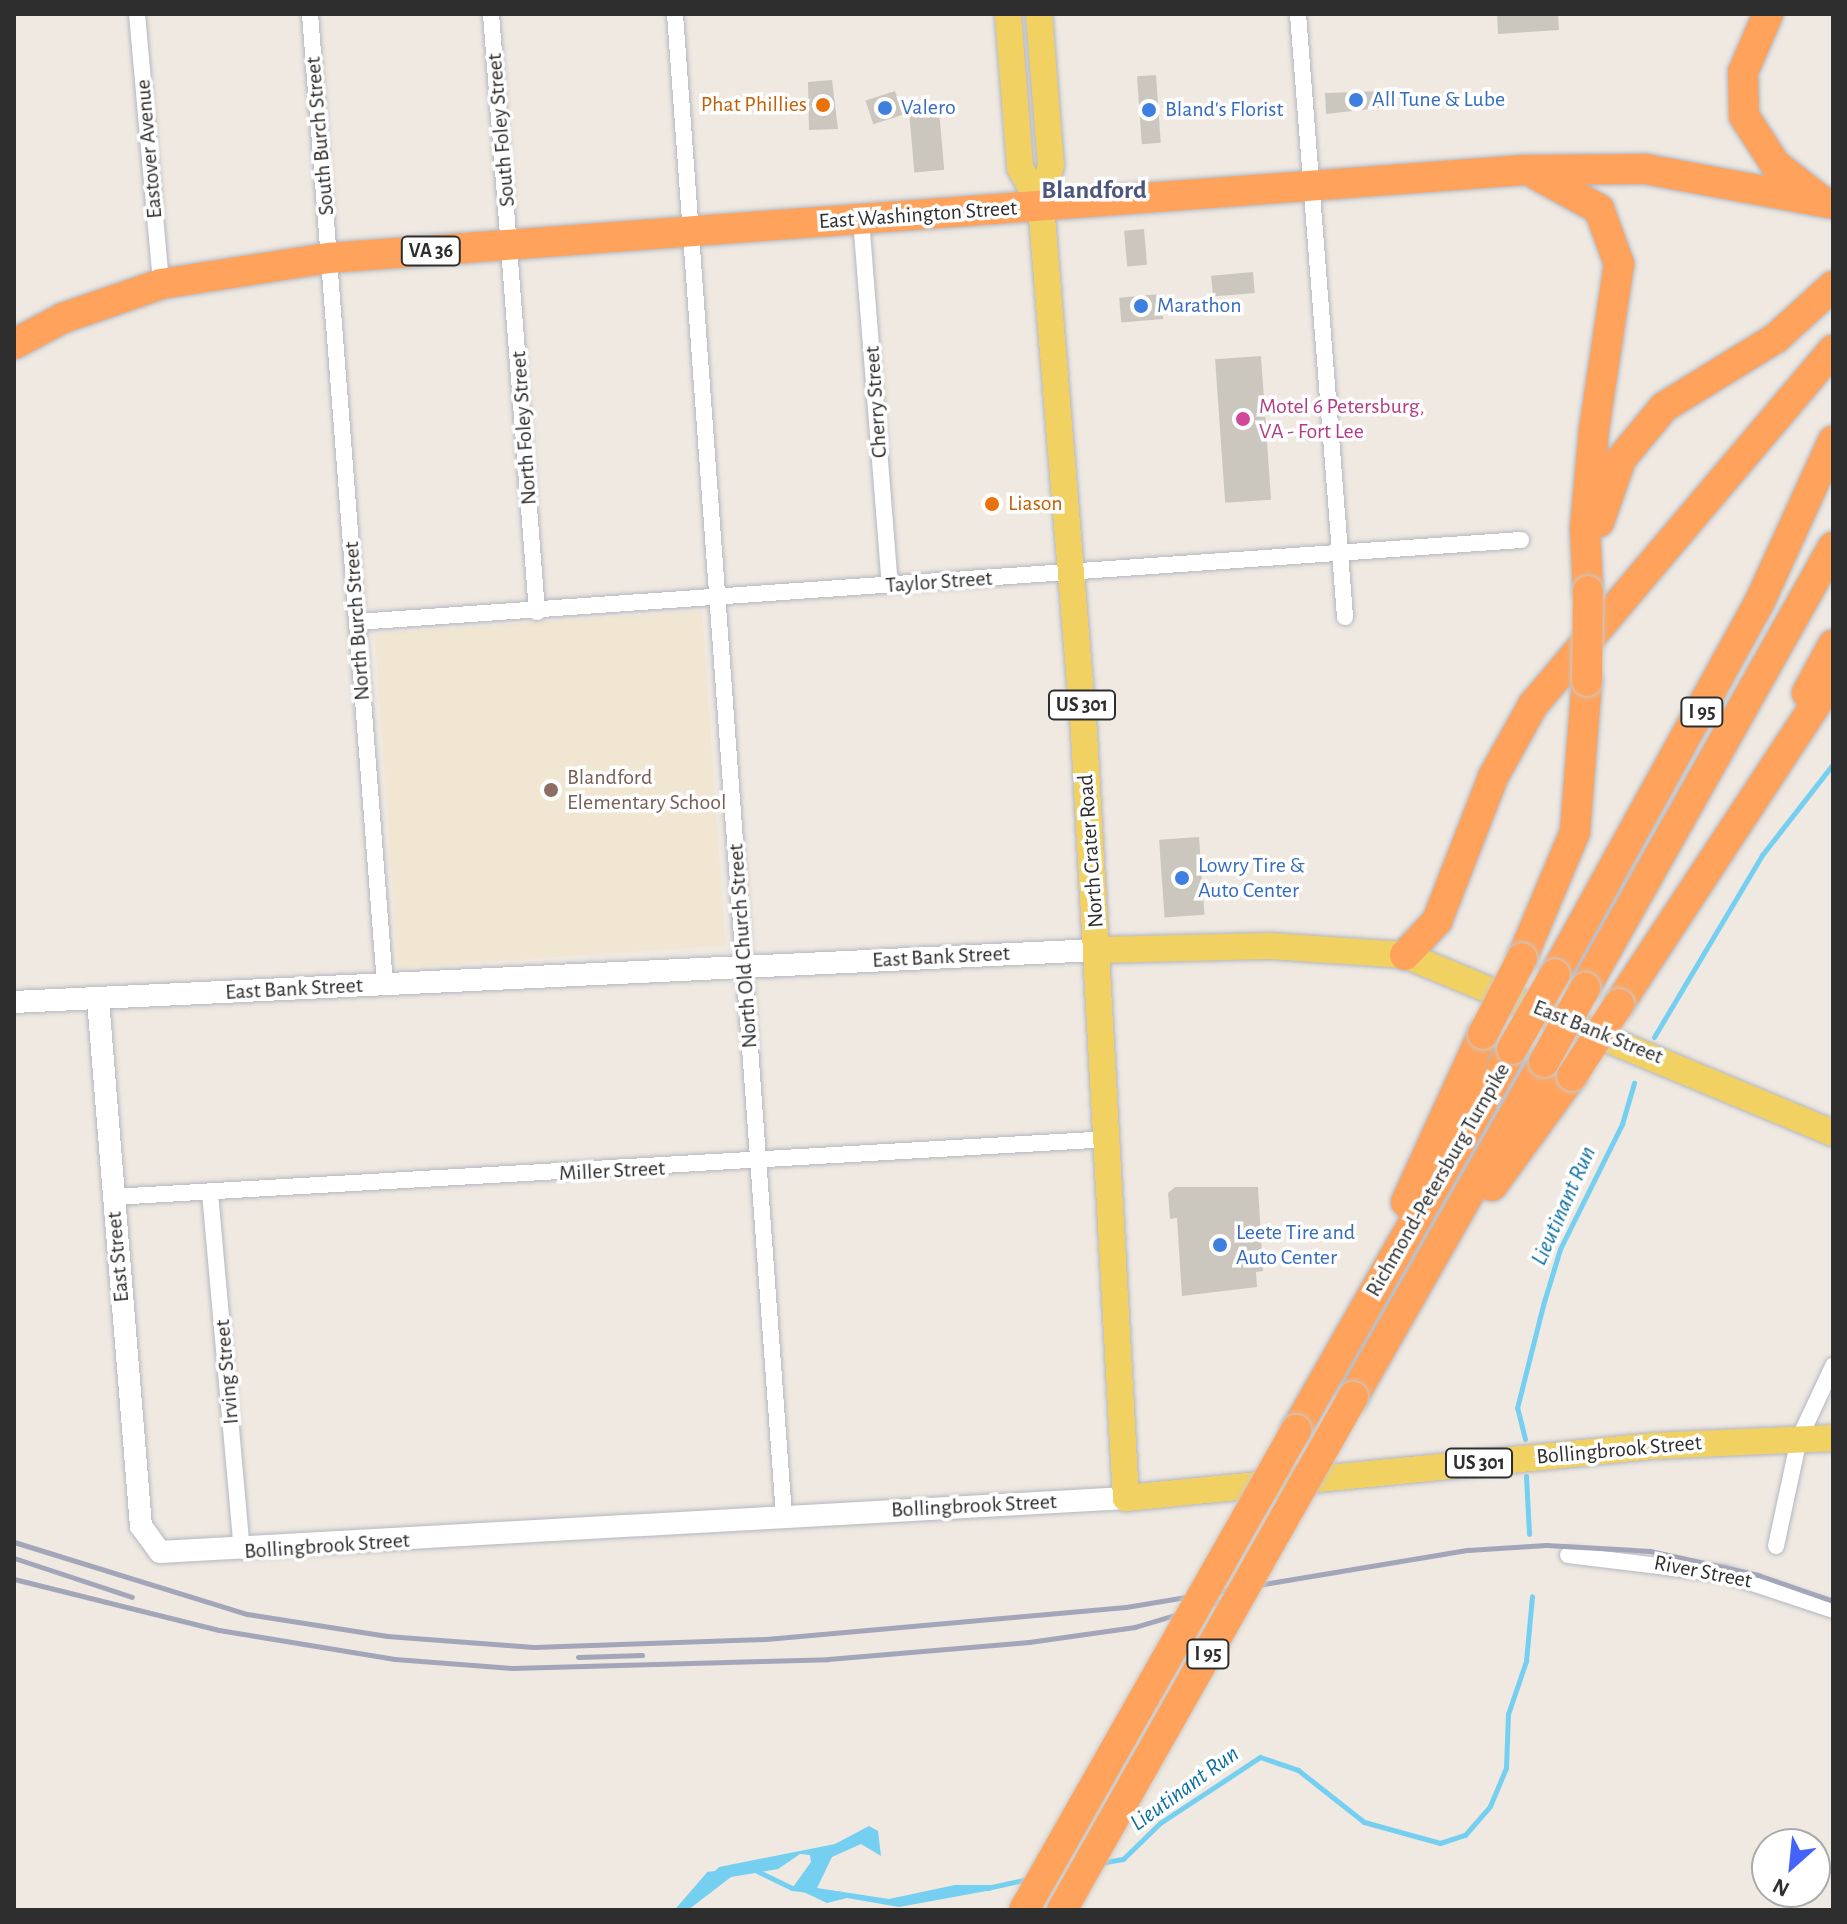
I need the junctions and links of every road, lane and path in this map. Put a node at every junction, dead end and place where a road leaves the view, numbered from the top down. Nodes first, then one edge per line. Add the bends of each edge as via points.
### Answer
1 (137, 14) edge
2 (310, 14) edge
3 (491, 14) edge
4 (675, 14) edge
5 (1008, 14) edge
6 (1039, 14) edge
7 (1298, 14) edge
8 (1768, 14) edge
9 (1524, 170) junction
10 (1312, 184) junction
11 (1828, 203) edge
12 (1041, 205) junction
13 (861, 219) junction
14 (693, 232) junction
15 (511, 245) junction
16 (329, 258) junction
17 (161, 284) junction
18 (1833, 286) edge
19 (14, 344) edge
20 (1833, 350) edge
21 (1833, 441) edge
22 (1521, 540) dead end
23 (1833, 547) edge
24 (1340, 552) junction
25 (1071, 573) junction
26 (890, 585) junction
27 (1588, 591) junction
28 (719, 599) junction
29 (537, 612) junction
30 (1345, 617) dead end
31 (357, 622) junction
32 (1833, 645) edge
33 (1833, 678) edge
34 (1743, 815) junction
35 (1098, 950) junction
36 (1405, 955) junction
37 (745, 966) junction
38 (385, 984) junction
39 (98, 1000) junction
40 (14, 1002) edge
41 (1833, 1133) edge
42 (1110, 1139) junction
43 (758, 1163) junction
44 (210, 1193) junction
45 (113, 1197) junction
46 (1407, 1304) junction
47 (1833, 1366) edge
48 (1323, 1382) junction
49 (1833, 1438) edge
50 (1799, 1439) junction
51 (1126, 1498) junction
52 (140, 1513) joint
53 (784, 1517) junction
54 (1776, 1546) dead end
55 (242, 1551) junction
56 (1568, 1555) dead end
57 (1833, 1610) edge
58 (1024, 1910) edge
59 (1062, 1910) edge

1 - 17 street, Eastover Avenue
2 - 16 street, South Burch Street
3 - 15 street, South Foley Street
4 - 14 street, North Old Church Street
5 - 12 main road, US 301 via 1020,168
6 - 12 main road, US 301 via 1051,165
7 - 10 street
8 - 11 highway via 1743,72 1744,116 1775,164
9 - 10 highway, East Washington Street
9 - 11 highway, East Washington Street via 1645,169
9 - 27 highway via 1587,198 1611,229 1617,254 1592,441
10 - 12 highway, East Washington Street
10 - 24 street
12 - 13 highway, East Washington Street / VA 36
12 - 25 main road, North Crater Road / US 301
13 - 14 highway, East Washington Street / VA 36
13 - 26 street, Cherry Street
14 - 15 highway, East Washington Street / VA 36
14 - 28 street, North Old Church Street
15 - 16 highway, East Washington Street / VA 36
15 - 29 street, North Foley Street
16 - 17 highway, East Washington Street / VA 36
16 - 31 street, North Burch Street
17 - 19 highway, East Washington Street / VA 36 via 63,318
18 - 27 highway via 1803,318 1693,385 1641,432 1603,504
20 - 36 highway via 1533,705 1493,777 1437,921
21 - 48 highway, Richmond-Petersburg Turnpike / I 95, bridge via 1739,643
22 - 24 street, Taylor Street
23 - 46 highway, Richmond-Petersburg Turnpike / I 95, bridge
24 - 25 street, Taylor Street
24 - 30 street
25 - 26 street, Taylor Street
25 - 35 main road, North Crater Road / US 301
26 - 28 street, Taylor Street
27 - 48 highway, bridge via 1575,832 1522,958
28 - 29 street, Taylor Street
28 - 37 street, North Old Church Street
29 - 31 street, Taylor Street
31 - 38 street, North Burch Street
32 - 34 highway
33 - 34 highway
34 - 46 highway, bridge via 1572,1076
35 - 36 main road, East Bank Street via 1270,946
35 - 37 street, East Bank Street
35 - 42 main road, North Crater Road / US 301
36 - 41 main road, East Bank Street
37 - 38 street, East Bank Street
37 - 43 street, North Old Church Street
38 - 39 street, East Bank Street
39 - 40 street, East Bank Street
39 - 45 street, East Street
42 - 43 street, Miller Street
42 - 51 main road, North Crater Road / US 301
43 - 44 street, Miller Street
43 - 53 street, North Old Church Street
44 - 45 street, Miller Street
44 - 55 street, Irving Street
45 - 52 street, East Street
46 - 59 highway, Richmond-Petersburg Turnpike / I 95, bridge
47 - 50 street
48 - 58 highway, Richmond-Petersburg Turnpike / I 95, bridge
49 - 50 main road, Bollingbrook Street / US 301
50 - 51 main road, Bollingbrook Street / US 301 via 1653,1446
50 - 54 street
51 - 53 street, Bollingbrook Street
52 - 55 street, Bollingbrook Street via 144,1537 160,1552
53 - 55 street, Bollingbrook Street
56 - 57 street, River Street via 1725,1574

